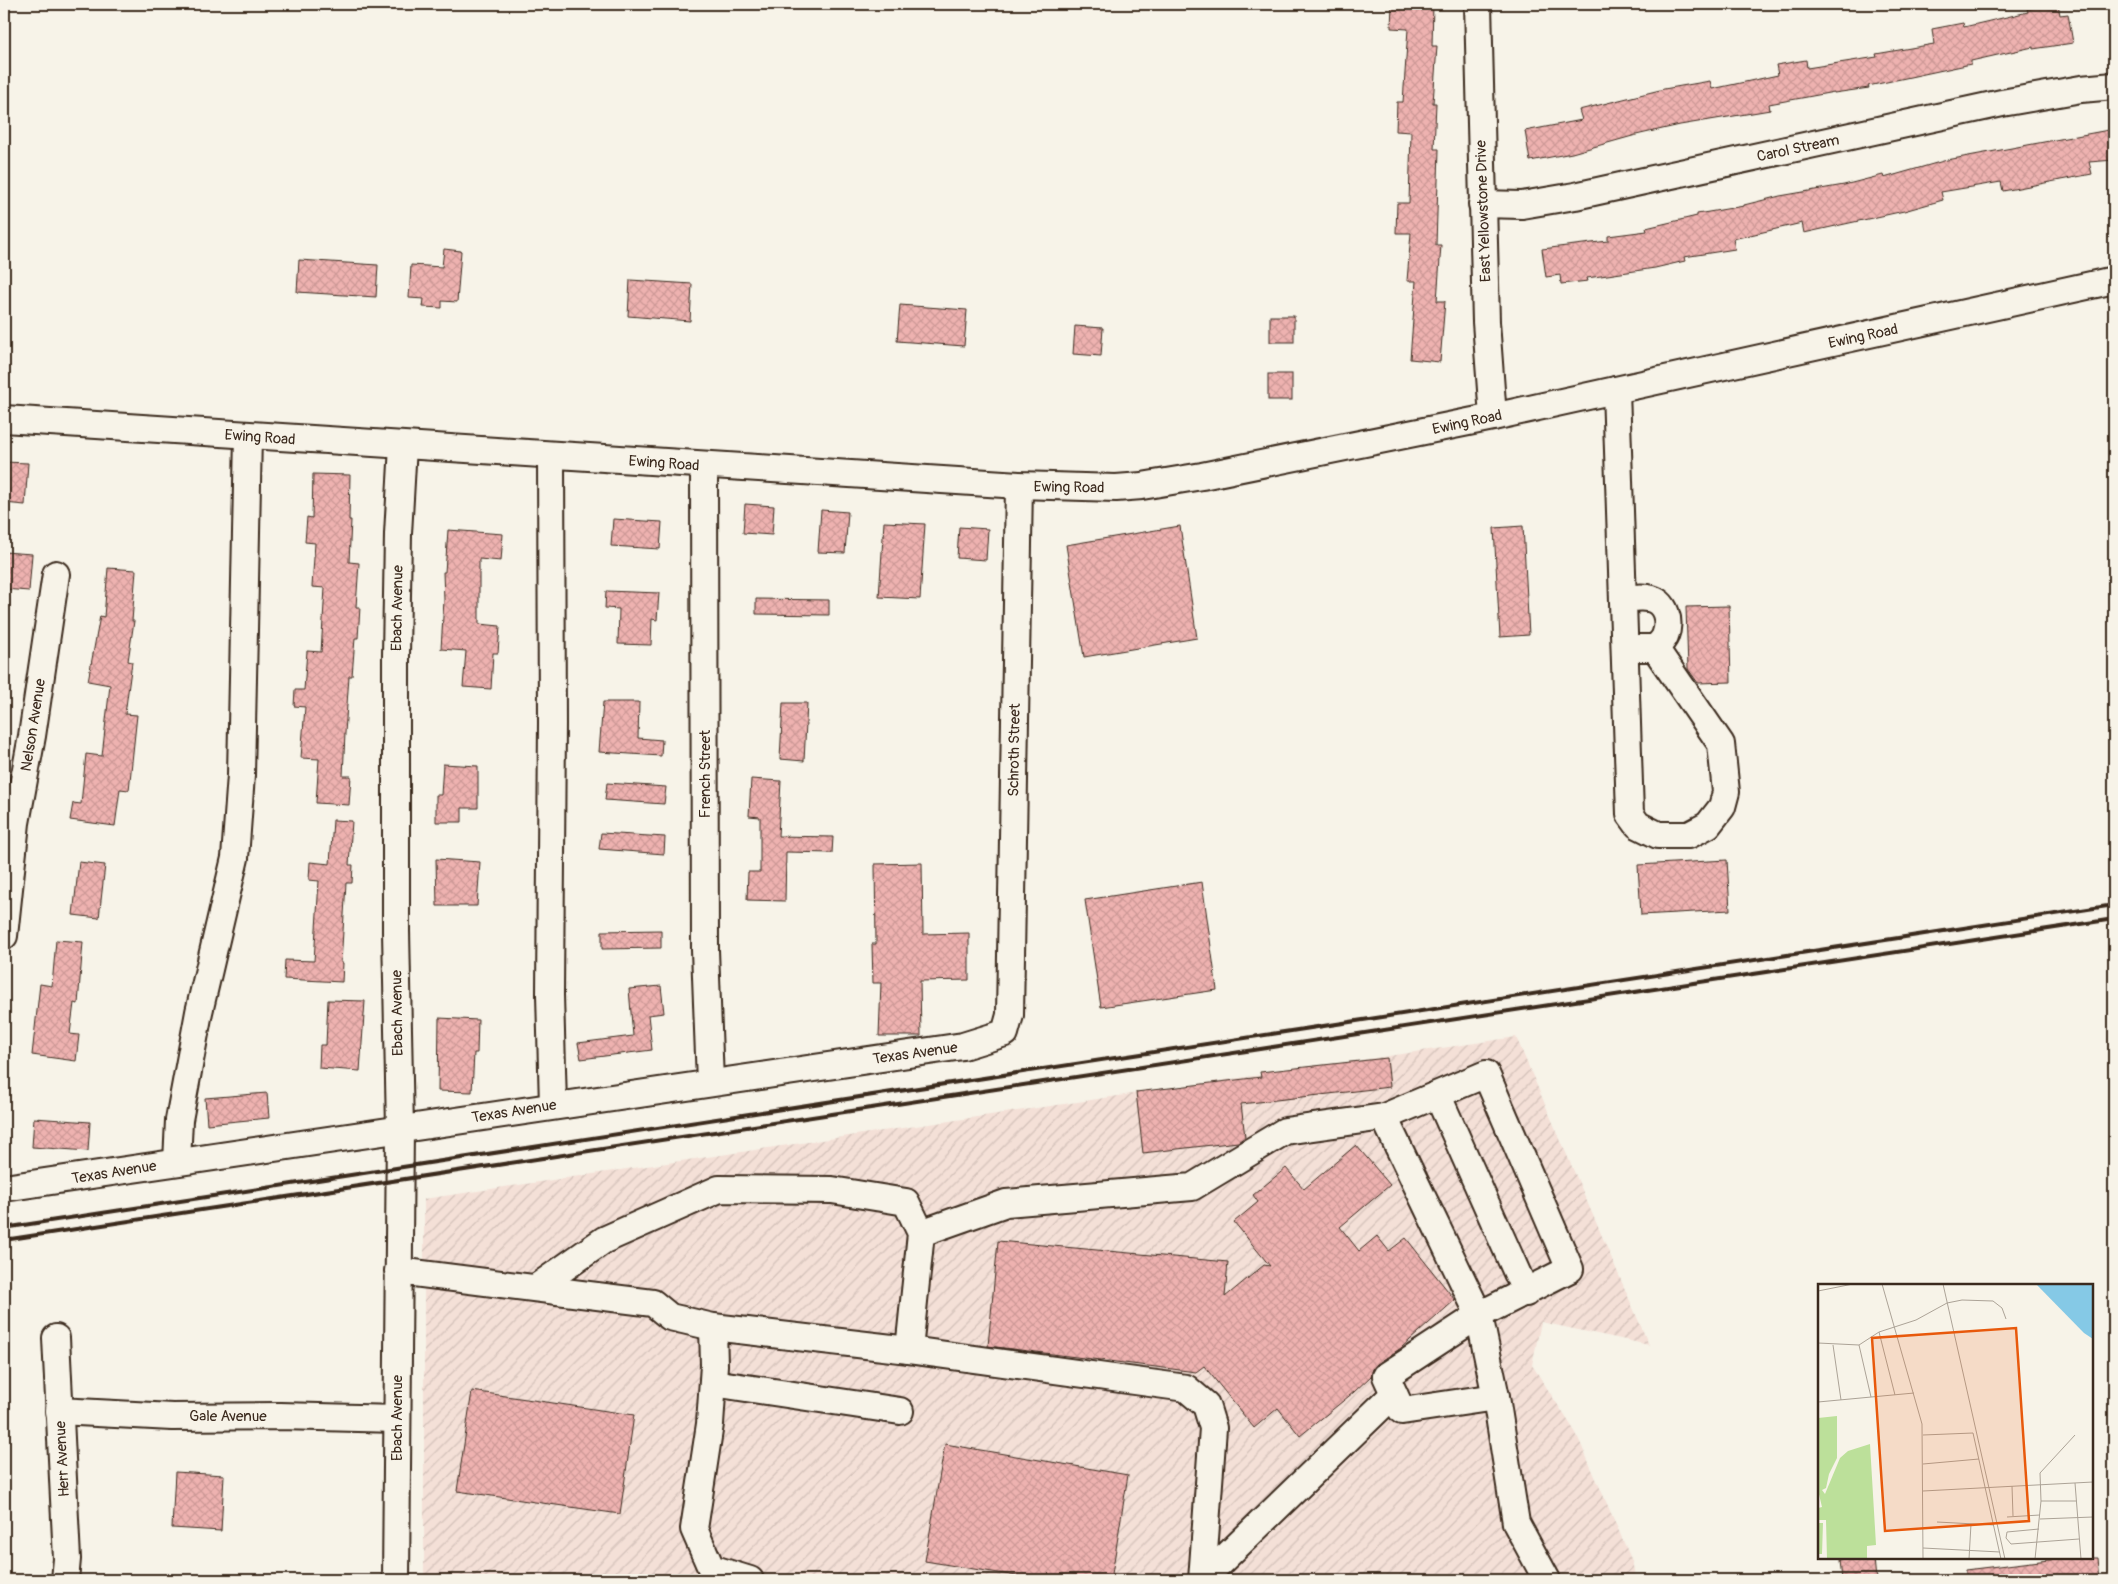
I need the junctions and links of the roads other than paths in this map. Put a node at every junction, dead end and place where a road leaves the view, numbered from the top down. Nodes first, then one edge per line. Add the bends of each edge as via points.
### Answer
1 (1478, 4) edge
2 (2114, 86) edge
3 (1482, 204) junction
4 (2114, 280) edge
5 (1616, 390) junction
6 (1493, 417) junction
7 (4, 419) edge
8 (248, 436) junction
9 (403, 446) junction
10 (551, 456) junction
11 (704, 466) junction
12 (1019, 485) junction
13 (56, 574) dead end
14 (1624, 599) junction
15 (1625, 648) junction
16 (1655, 648) junction
17 (4, 936) edge
18 (1010, 1015) joint
19 (710, 1082) junction
20 (1438, 1096) junction
21 (552, 1106) junction
22 (1384, 1117) junction
23 (400, 1129) junction
24 (177, 1162) junction
25 (4, 1188) edge
26 (920, 1233) junction
27 (398, 1271) junction
28 (537, 1288) junction
29 (1526, 1293) junction
30 (1479, 1315) junction
31 (713, 1327) junction
32 (56, 1338) dead end
33 (909, 1350) junction
34 (713, 1383) junction
35 (1394, 1394) junction
36 (1496, 1397) junction
37 (59, 1411) junction
38 (900, 1411) dead end
39 (397, 1419) junction
40 (65, 1580) edge
41 (396, 1580) edge
42 (750, 1580) edge
43 (1202, 1580) edge
44 (1547, 1580) edge

1 - 3 street, East Yellowstone Drive
2 - 3 street, Carol Stream via 2002,103 1575,196 1522,204
3 - 6 street, East Yellowstone Drive
4 - 5 street, Ewing Road
5 - 6 street, Ewing Road
5 - 14 street
6 - 12 street, Ewing Road via 1142,486
7 - 8 street, Ewing Road
8 - 9 street, Ewing Road
8 - 24 street via 241,775 235,858 197,1022 179,1120
9 - 10 street, Ewing Road
9 - 23 street, Ebach Avenue via 396,655
10 - 11 street, Ewing Road
10 - 21 street
11 - 12 street, Ewing Road
11 - 19 street, French Street via 705,950
12 - 18 street, Schroth Street
13 - 17 street, Nelson Avenue via 16,823
14 - 15 street
14 - 16 street via 1648,598 1659,602 1666,612 1668,626 1665,638
15 - 16 street
15 - 16 street via 1630,814 1638,825 1658,835 1689,835 1708,825 1722,807 1726,792 1721,744
18 - 19 street, Texas Avenue via 1006,1033 963,1046
19 - 21 street, Texas Avenue
20 - 22 street
20 - 29 street
20 - 29 street via 1486,1074 1570,1270
21 - 23 street, Texas Avenue
22 - 26 street via 1285,1130 1192,1187 1006,1203
22 - 30 street
23 - 24 street, Texas Avenue
23 - 27 street, Ebach Avenue
24 - 25 street, Texas Avenue
26 - 28 street via 906,1202 832,1190 719,1189 604,1240
26 - 33 street
27 - 28 street
27 - 39 street, Ebach Avenue
28 - 31 street via 653,1302 670,1317
29 - 30 street
30 - 35 street via 1386,1376
30 - 36 street
31 - 33 street
31 - 34 street
32 - 37 street, Herr Avenue
33 - 43 street via 1186,1388 1206,1406 1213,1428
34 - 38 street
34 - 42 street via 694,1529 711,1568
35 - 36 street via 1402,1411
35 - 43 street
36 - 44 street via 1516,1523
37 - 39 street, Gale Avenue via 172,1417
37 - 40 street, Herr Avenue
39 - 41 street, Ebach Avenue

